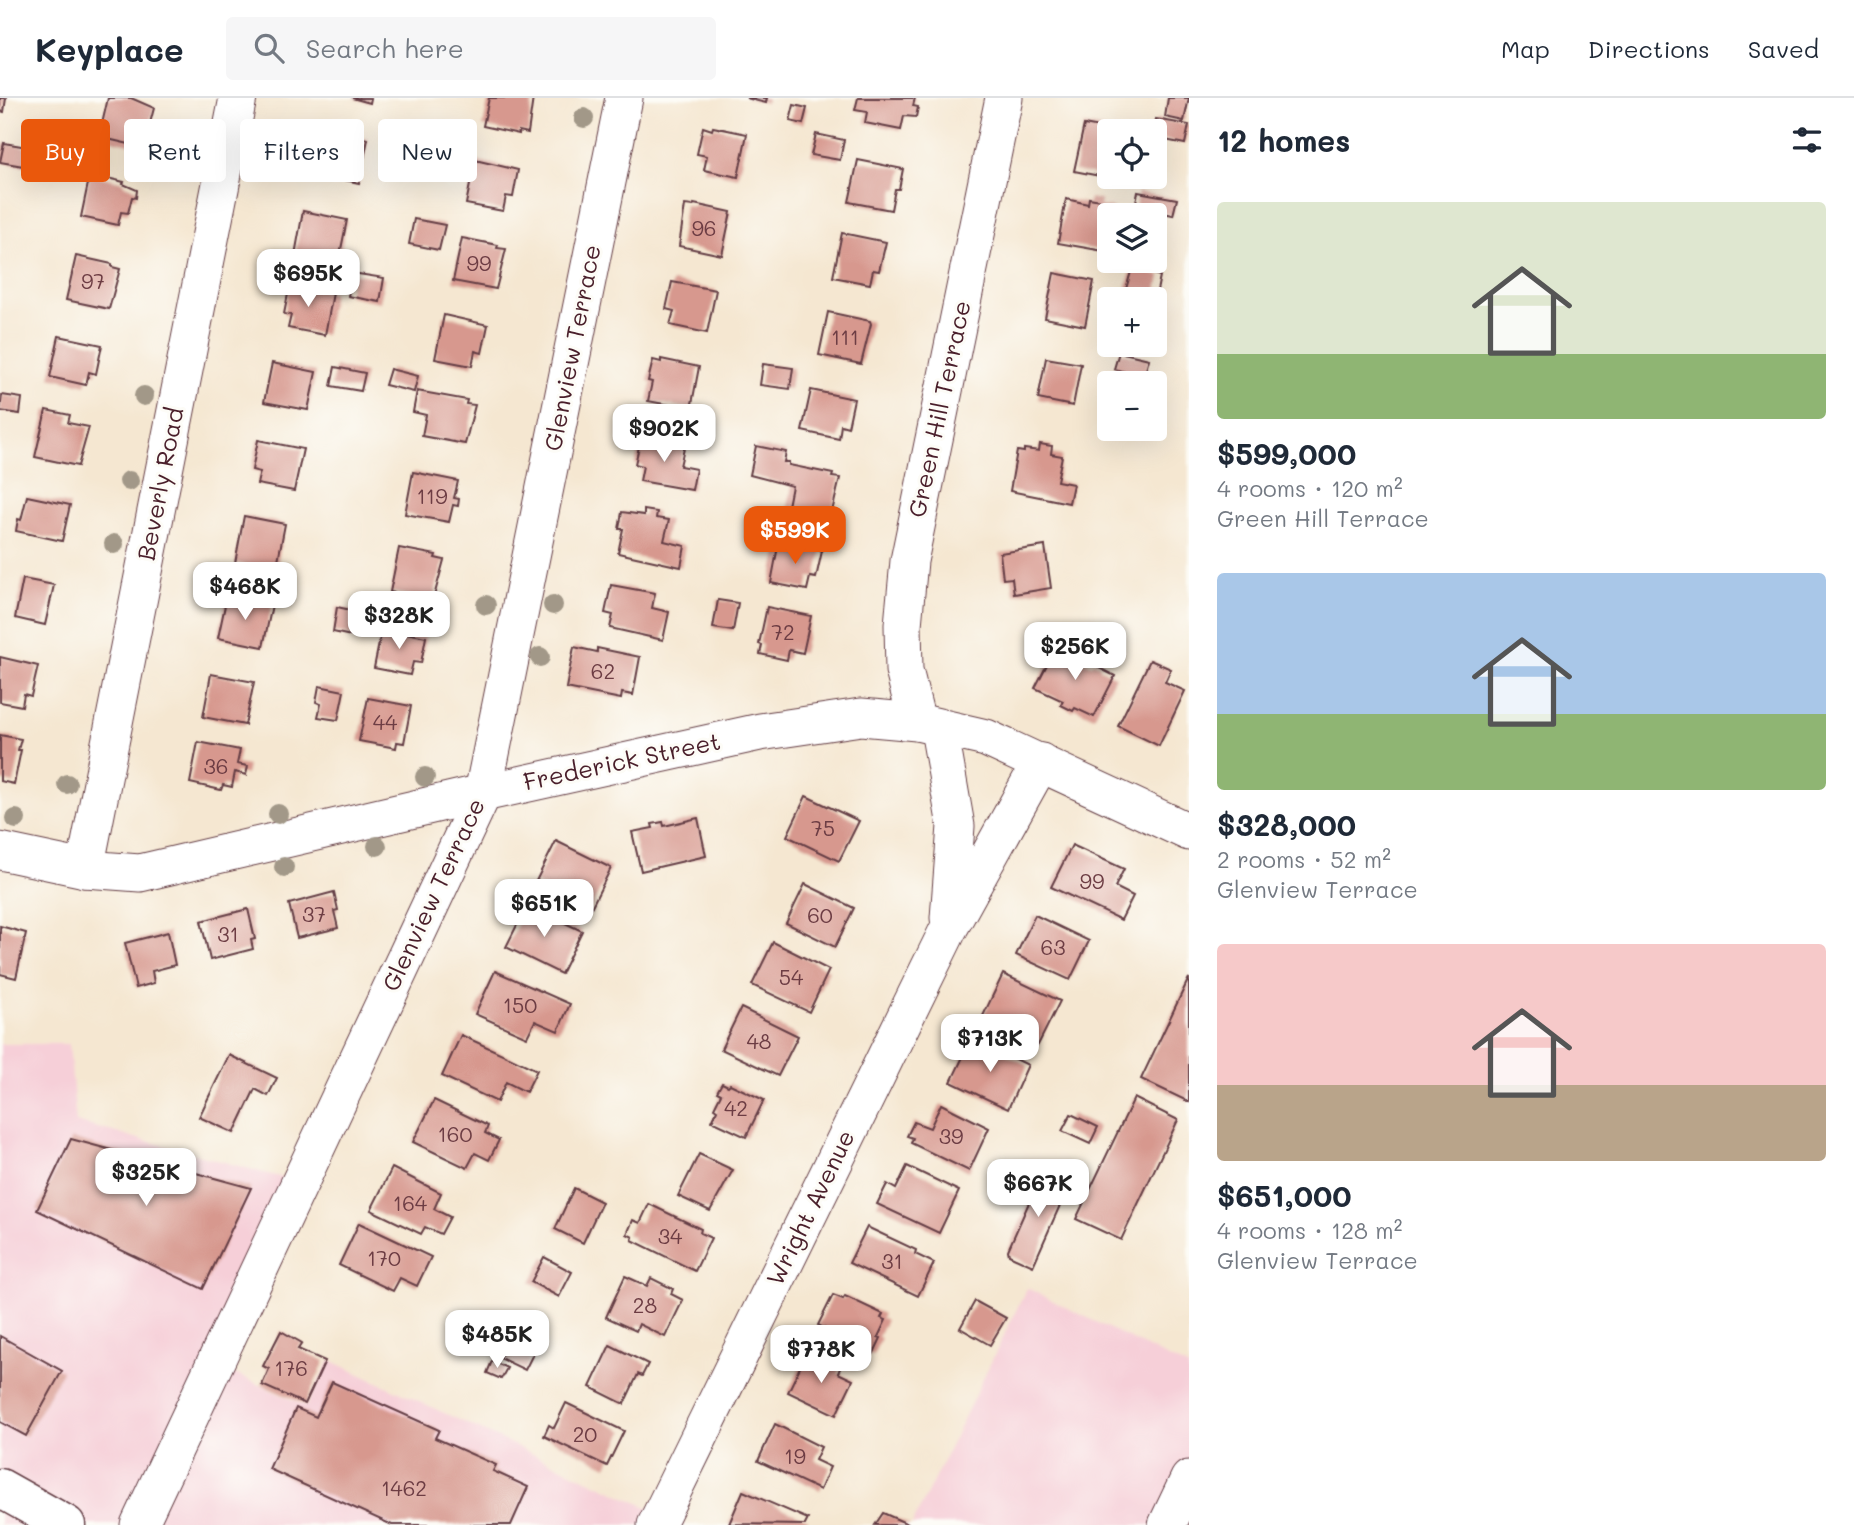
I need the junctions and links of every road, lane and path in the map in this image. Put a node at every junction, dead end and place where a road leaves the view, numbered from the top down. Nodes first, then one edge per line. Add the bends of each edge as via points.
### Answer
1 (238, 98) edge
2 (624, 98) edge
3 (1004, 98) edge
4 (928, 725) junction
5 (1041, 762) junction
6 (483, 793) junction
7 (1189, 832) edge
8 (0, 851) edge
9 (85, 869) junction
10 (948, 930) junction
11 (1189, 1479) edge
12 (0, 1488) edge
13 (66, 1525) edge
14 (139, 1525) edge
15 (656, 1525) edge
16 (1167, 1525) edge

1 - 9 street, Beverly Road
2 - 6 street, Glenview Terrace
3 - 4 street, Green Hill Terrace via 909,561 904,670
4 - 5 street, Frederick Street via 986,738
4 - 6 street, Frederick Street via 861,716 760,732
4 - 10 street, Wright Avenue via 956,826
5 - 7 street, Frederick Street
5 - 10 street, Wright Avenue
6 - 9 street, Frederick Street via 140,873
6 - 14 street, Glenview Terrace
8 - 9 street, Frederick Street
10 - 15 street, Wright Avenue
11 - 16 street
12 - 13 main road

